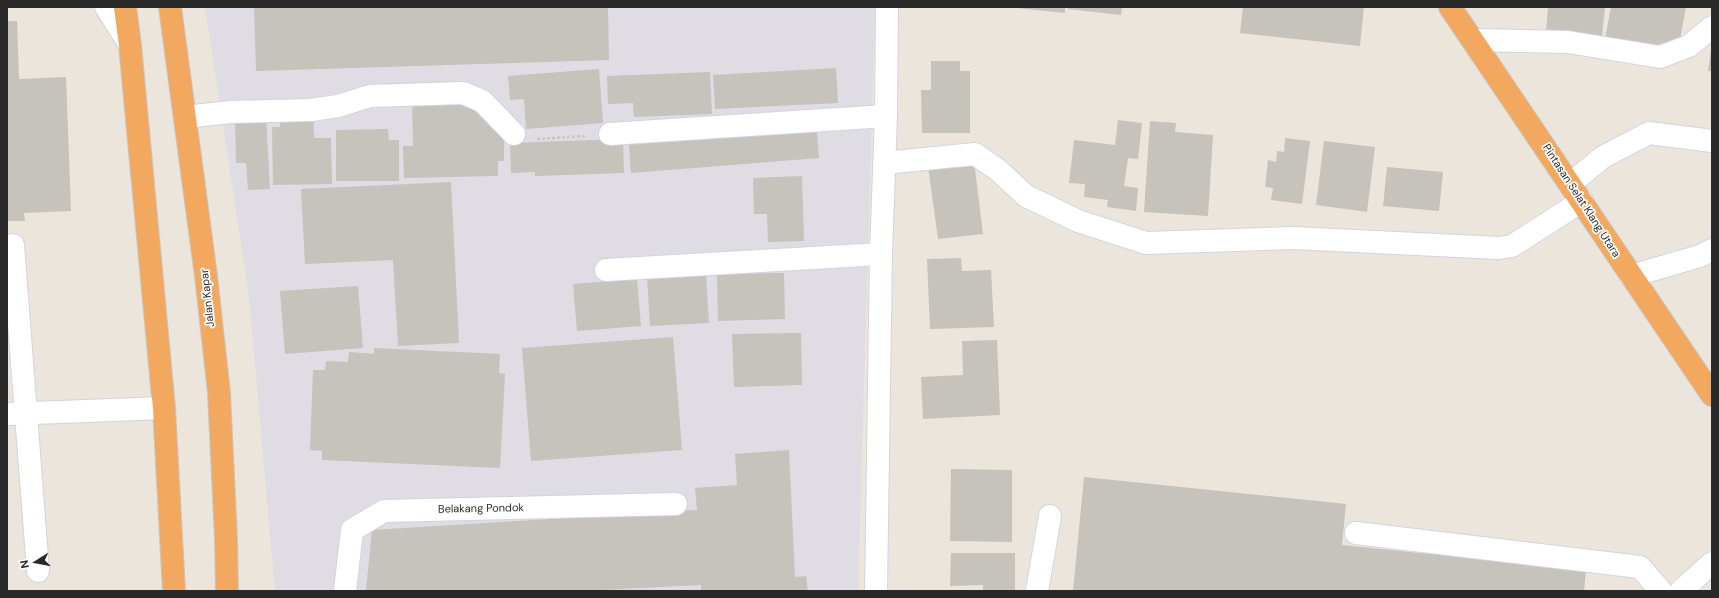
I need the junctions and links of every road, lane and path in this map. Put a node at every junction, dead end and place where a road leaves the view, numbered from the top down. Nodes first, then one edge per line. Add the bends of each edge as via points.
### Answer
1 (106, 7) edge
2 (125, 7) edge
3 (170, 7) edge
4 (887, 7) edge
5 (1450, 7) edge
6 (1712, 27) edge
7 (1474, 40) junction
8 (130, 45) junction
9 (886, 116) junction
10 (185, 117) junction
11 (514, 134) joint
12 (610, 134) joint
13 (1712, 141) edge
14 (884, 163) junction
15 (1576, 192) junction
16 (13, 245) dead end
17 (1712, 250) edge
18 (881, 254) junction
19 (606, 270) dead end
20 (1631, 276) junction
21 (1712, 395) edge
22 (164, 408) junction
23 (17, 414) edge
24 (676, 504) dead end
25 (1050, 516) dead end
26 (1356, 533) dead end
27 (1712, 563) edge
28 (38, 571) dead end
29 (174, 591) edge
30 (227, 591) edge
31 (345, 591) edge
32 (876, 591) edge
33 (1038, 591) edge
34 (1661, 591) edge
35 (1681, 591) edge

1 - 8 street
2 - 8 highway
3 - 10 highway, Jalan Kapar
4 - 9 street
5 - 7 highway, Pintasan Selat Klang Utara
6 - 7 street via 1689,46 1660,57 1568,42
7 - 15 highway, Pintasan Selat Klang Utara
8 - 22 highway
9 - 12 street
9 - 14 street
10 - 11 street via 231,112 311,110 338,106 370,96 463,93 482,101
10 - 30 highway, Jalan Kapar via 219,393
11 - 12 path via 534,140
13 - 15 street via 1649,133 1603,157
14 - 15 street via 975,154 998,170 1026,196 1078,221 1146,243 1293,238 1499,248 1512,246
14 - 18 street
15 - 20 highway, Pintasan Selat Klang Utara
16 - 23 street
17 - 20 street via 1700,256
18 - 19 street
18 - 32 street
20 - 21 highway, Pintasan Selat Klang Utara
22 - 23 street
22 - 29 highway
23 - 28 street
24 - 31 street, Belakang Pondok via 384,511 352,530
25 - 33 street
26 - 34 street via 1640,567
27 - 35 street

